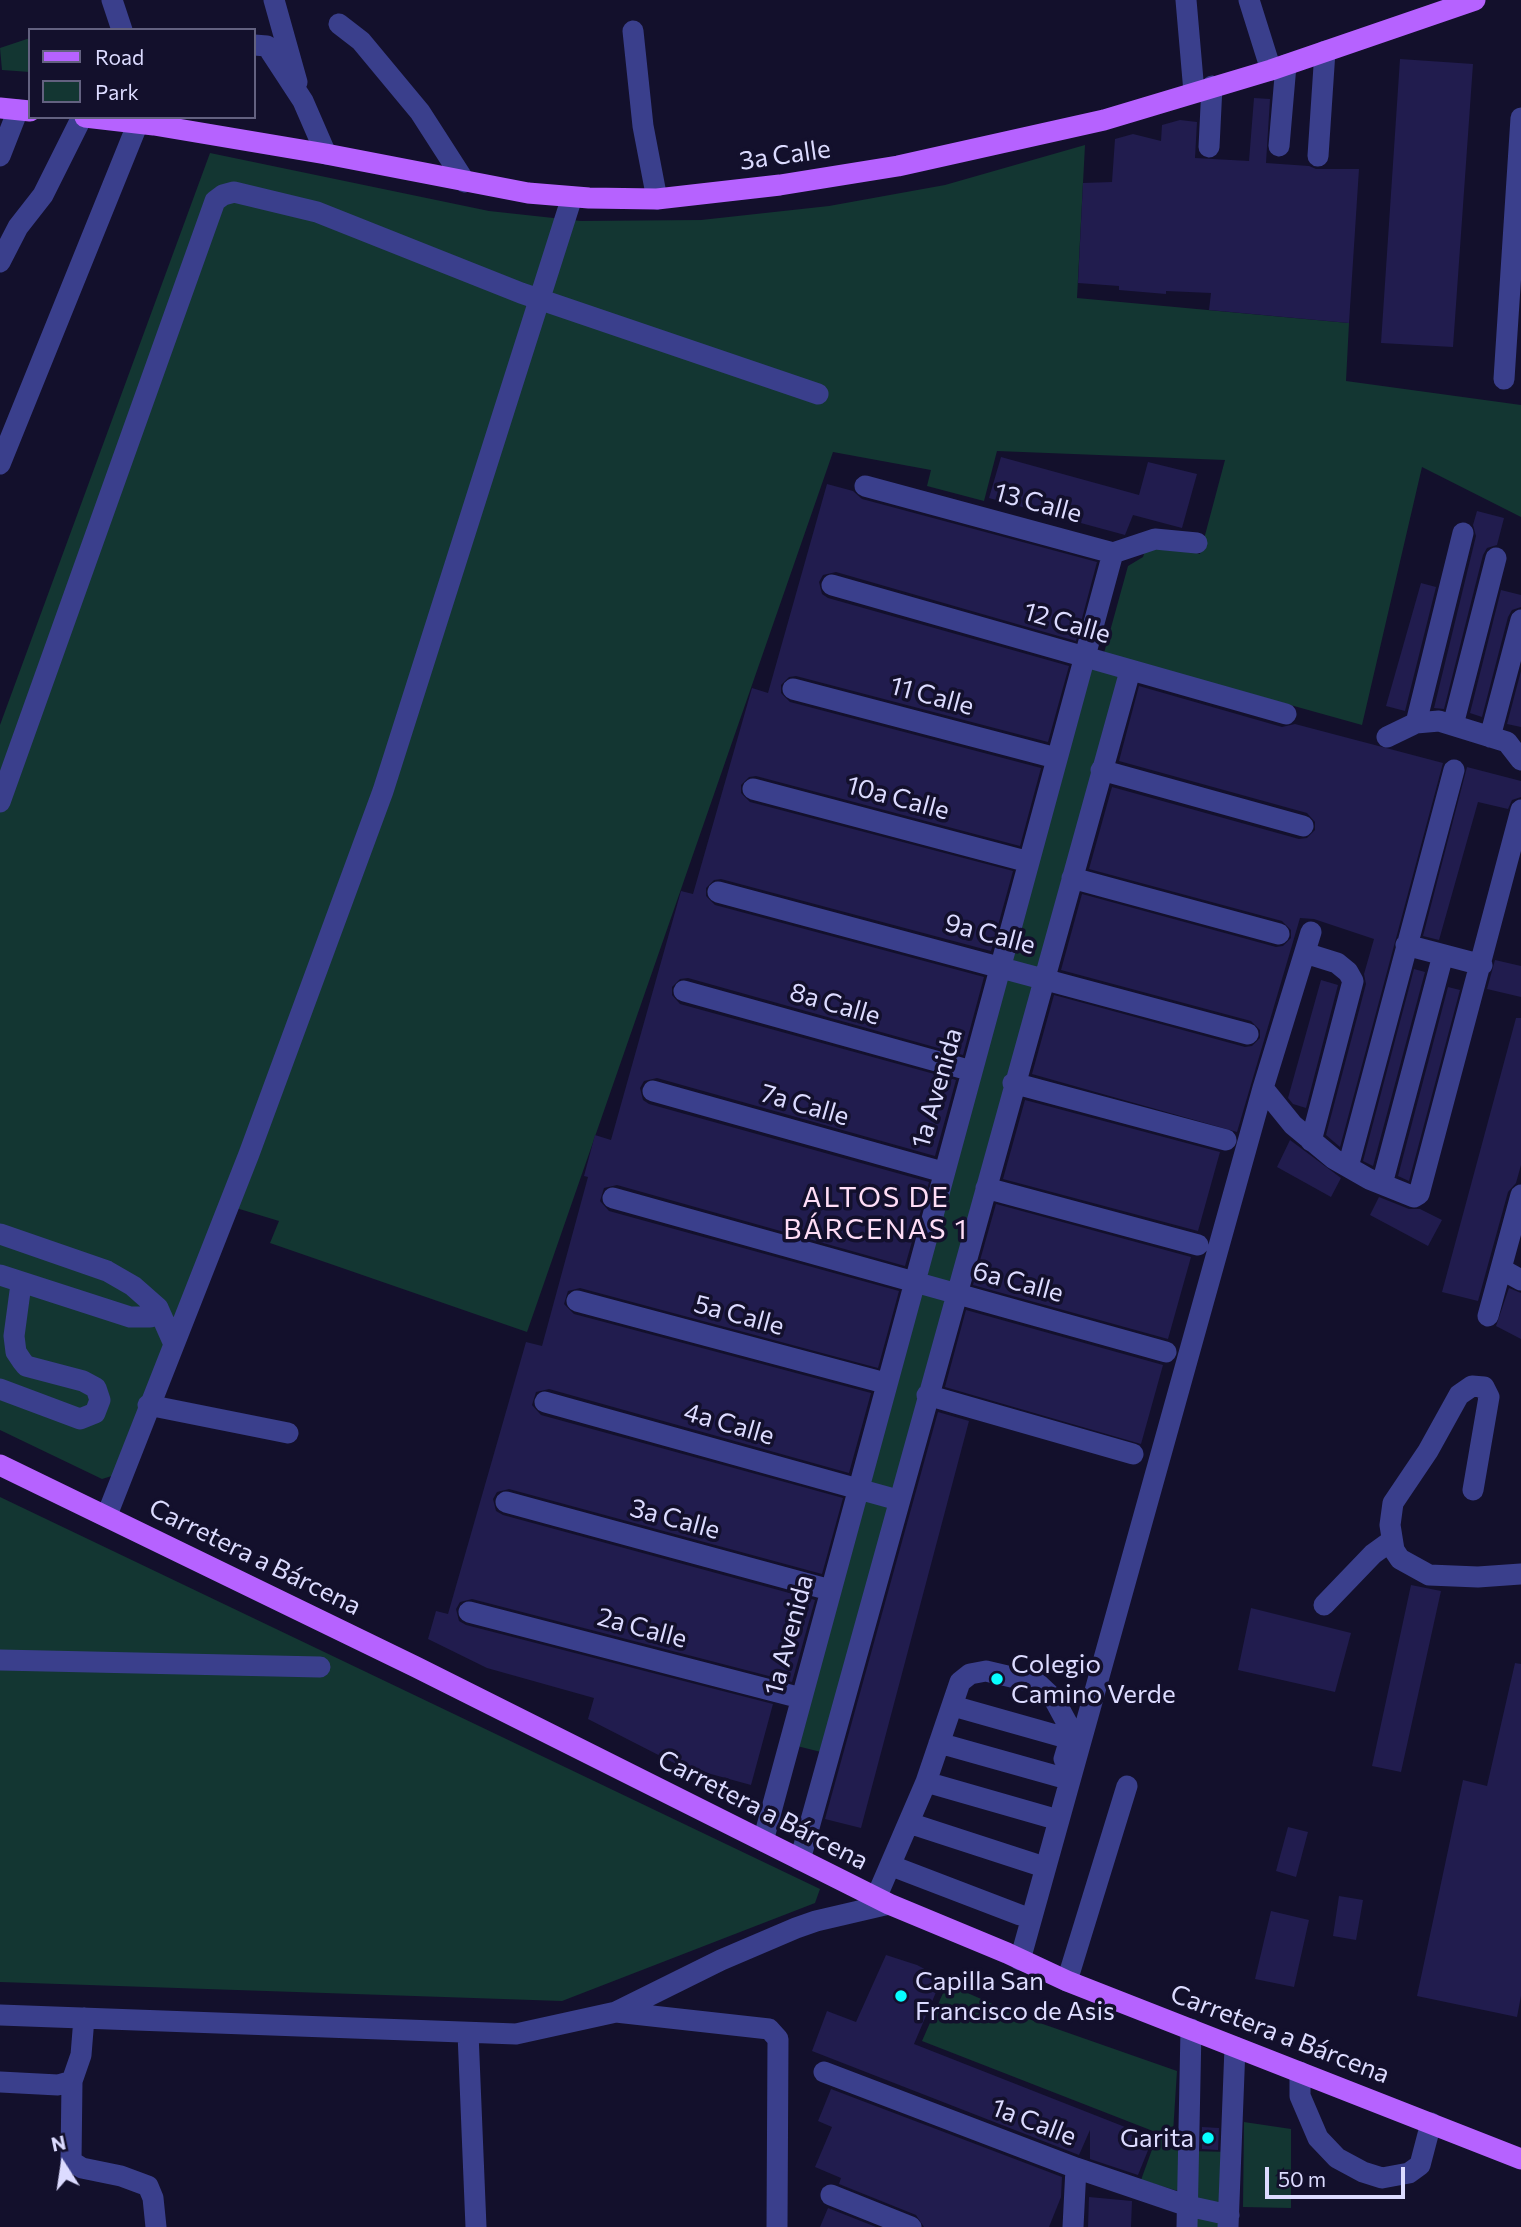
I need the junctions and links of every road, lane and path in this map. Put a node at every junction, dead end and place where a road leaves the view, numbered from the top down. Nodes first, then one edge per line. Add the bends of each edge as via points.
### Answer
1 (112, 0) edge
2 (274, 0) edge
3 (1186, 0) edge
4 (1249, 0) edge
5 (1475, 0) edge
6 (339, 24) dead end
7 (121, 28) edge
8 (634, 31) dead end
9 (256, 45) edge
10 (1325, 51) junction
11 (1279, 67) junction
12 (1203, 89) junction
13 (303, 101) junction
14 (16, 109) edge
15 (1521, 118) edge
16 (82, 119) edge
17 (109, 119) edge
18 (148, 122) edge
19 (1279, 146) dead end
20 (1209, 147) dead end
21 (326, 154) junction
22 (0, 156) edge
23 (1318, 156) dead end
24 (465, 183) junction
25 (572, 197) junction
26 (657, 199) junction
27 (0, 261) edge
28 (541, 299) junction
29 (1504, 379) dead end
30 (818, 394) dead end
31 (0, 464) edge
32 (865, 486) dead end
33 (1462, 533) dead end
34 (1197, 543) dead end
35 (1113, 553) junction
36 (1496, 558) dead end
37 (832, 585) dead end
38 (1521, 620) edge
39 (1084, 657) junction
40 (1130, 671) junction
41 (793, 689) dead end
42 (1286, 714) dead end
43 (1416, 723) junction
44 (1453, 726) junction
45 (1387, 737) dead end
46 (1490, 737) junction
47 (1056, 758) junction
48 (1521, 760) edge
49 (1101, 770) junction
50 (1454, 770) dead end
51 (753, 789) dead end
52 (0, 802) edge
53 (1521, 810) edge
54 (1303, 826) dead end
55 (1029, 862) junction
56 (1072, 878) junction
57 (718, 892) dead end
58 (1279, 934) dead end
59 (1406, 945) junction
60 (1443, 955) junction
61 (1000, 965) junction
62 (1482, 965) junction
63 (1043, 978) junction
64 (684, 991) dead end
65 (1248, 1034) dead end
66 (972, 1070) junction
67 (1013, 1083) junction
68 (1264, 1088) junction
69 (653, 1091) dead end
70 (1226, 1140) dead end
71 (1311, 1141) junction
72 (1348, 1167) junction
73 (943, 1172) junction
74 (1382, 1184) junction
75 (986, 1188) junction
76 (1521, 1195) edge
77 (613, 1198) dead end
78 (0, 1234) edge
79 (1198, 1245) dead end
80 (1501, 1269) junction
81 (0, 1275) edge
82 (1521, 1280) edge
83 (914, 1282) junction
84 (21, 1284) junction
85 (957, 1294) junction
86 (577, 1301) dead end
87 (158, 1308) junction
88 (1488, 1316) dead end
89 (173, 1342) junction
90 (1166, 1352) dead end
91 (8, 1355) edge
92 (885, 1383) junction
93 (0, 1389) edge
94 (928, 1395) junction
95 (545, 1402) dead end
96 (148, 1405) junction
97 (288, 1433) dead end
98 (1133, 1454) dead end
99 (0, 1465) edge
100 (858, 1489) junction
101 (1473, 1490) dead end
102 (898, 1500) junction
103 (506, 1502) dead end
104 (107, 1515) junction
105 (1391, 1541) junction
106 (1521, 1574) edge
107 (830, 1590) junction
108 (1324, 1605) dead end
109 (469, 1612) dead end
110 (0, 1660) edge
111 (320, 1667) dead end
112 (801, 1698) junction
113 (953, 1706) junction
114 (1070, 1739) junction
115 (939, 1743) junction
116 (1060, 1777) junction
117 (926, 1782) junction
118 (1127, 1786) dead end
119 (1048, 1817) junction
120 (909, 1823) junction
121 (763, 1841) junction
122 (800, 1860) junction
123 (1035, 1864) junction
124 (892, 1866) junction
125 (882, 1901) junction
126 (1020, 1915) junction
127 (1014, 1956) junction
128 (1067, 1981) junction
129 (615, 2012) junction
130 (0, 2015) edge
131 (83, 2018) junction
132 (1191, 2029) junction
133 (468, 2033) junction
134 (1235, 2047) junction
135 (824, 2072) dead end
136 (1300, 2072) junction
137 (72, 2081) junction
138 (0, 2082) edge
139 (1432, 2123) junction
140 (1521, 2159) edge
141 (1076, 2168) junction
142 (831, 2195) dead end
143 (1187, 2216) edge
144 (1229, 2221) edge
145 (156, 2227) edge
146 (476, 2227) edge
147 (777, 2227) edge
148 (911, 2227) edge
149 (1073, 2227) edge

1 - 7 street
2 - 13 street
3 - 12 street
4 - 11 street
5 - 10 main road, 3a Calle
6 - 24 street via 361,41 420,113
8 - 26 street via 643,126
9 - 13 street via 267,46
10 - 11 main road, 3a Calle
10 - 23 street
11 - 12 main road, 3a Calle
11 - 19 street
12 - 20 street
12 - 26 main road, 3a Calle via 1104,120 912,163
13 - 21 street
14 - 22 street
15 - 29 street
16 - 27 street via 43,195
17 - 18 main road, 3a Calle
18 - 21 main road, 3a Calle
18 - 31 street
21 - 24 main road, 3a Calle
24 - 25 main road, 3a Calle
25 - 26 main road, 3a Calle
25 - 28 street
28 - 30 street
28 - 52 street via 317,212 234,192 215,201
28 - 89 street via 383,791 249,1154
32 - 35 street, 13 Calle
33 - 43 street
34 - 35 street via 1155,539
35 - 39 street, 1a Avenida
36 - 44 street
37 - 39 street, 12 Calle
38 - 46 street
39 - 40 street, 12 Calle
39 - 47 street, 1a Avenida
40 - 42 street, 12 Calle
40 - 49 street
41 - 47 street, 11 Calle
43 - 44 street via 1439,721
43 - 45 street
44 - 46 street
46 - 48 street via 1507,741
47 - 55 street, 1a Avenida
49 - 54 street
49 - 56 street
50 - 59 street
51 - 55 street, 10a Calle
53 - 62 street
55 - 61 street, 1a Avenida
56 - 58 street
56 - 63 street
57 - 61 street, 9a Calle
59 - 60 street
59 - 72 street
60 - 62 street
60 - 74 street
61 - 63 street, 9a Calle
61 - 66 street, 1a Avenida
62 - 74 street via 1422,1191 1414,1197
63 - 65 street, 9a Calle
63 - 67 street
64 - 66 street, 8a Calle
66 - 73 street, 1a Avenida
67 - 70 street
67 - 75 street
68 - 71 street
68 - 71 street via 1308,943 1348,972 1353,981
68 - 127 street
69 - 73 street, 7a Calle
71 - 72 street
72 - 74 street
73 - 83 street, 1a Avenida
75 - 79 street
75 - 85 street
76 - 80 street
77 - 83 street, 6a Calle
78 - 87 street via 107,1271
80 - 82 street
80 - 88 street
81 - 84 street
83 - 85 street, 6a Calle
83 - 92 street, 1a Avenida
84 - 87 street via 130,1317 150,1317
84 - 91 street
85 - 90 street, 6a Calle
85 - 94 street
86 - 92 street, 5a Calle
87 - 89 street
89 - 96 street
91 - 93 street via 26,1366 96,1388 98,1407 80,1419
92 - 100 street, 1a Avenida
94 - 98 street
94 - 102 street
95 - 100 street, 4a Calle
96 - 97 street
96 - 104 street
99 - 104 main road, Carretera a Bárcena
100 - 102 street, 4a Calle
100 - 107 street, 1a Avenida
101 - 105 street via 1489,1397 1484,1387 1472,1386 1459,1395 1393,1503
102 - 122 street
103 - 107 street, 3a Calle
104 - 121 main road, Carretera a Bárcena
105 - 106 street via 1399,1559 1429,1575
105 - 108 street
107 - 112 street, 1a Avenida
109 - 112 street, 2a Calle
110 - 111 street
112 - 121 street, 1a Avenida
113 - 114 street
113 - 114 street via 960,1682 970,1674 986,1671 1037,1683 1054,1699
113 - 115 street
114 - 116 street
115 - 116 street
115 - 117 street
116 - 119 street
117 - 119 street
117 - 120 street
118 - 128 street
119 - 123 street
120 - 123 street
120 - 124 street
121 - 122 main road, Carretera a Bárcena
122 - 125 main road, Carretera a Bárcena
123 - 126 street
124 - 125 street
124 - 126 street
125 - 127 main road, Carretera a Bárcena
125 - 129 street via 796,1928
126 - 127 street
127 - 128 main road, Carretera a Bárcena
128 - 132 main road, Carretera a Bárcena
129 - 133 street via 516,2034
129 - 147 street via 769,2029 778,2039
130 - 131 street
131 - 133 street
131 - 137 street via 81,2055
132 - 134 main road, Carretera a Bárcena
132 - 143 street
133 - 146 street
134 - 136 main road, Carretera a Bárcena
134 - 144 street
135 - 141 street, 1a Calle
136 - 139 main road, Carretera a Bárcena
136 - 139 street via 1300,2096 1318,2138 1337,2158 1363,2172 1382,2178 1409,2173 1420,2165
137 - 138 street via 58,2085
137 - 145 street via 71,2161 148,2186
139 - 140 main road, Carretera a Bárcena
141 - 143 street, 1a Calle
141 - 149 street
142 - 148 street
143 - 144 street, 1a Calle

